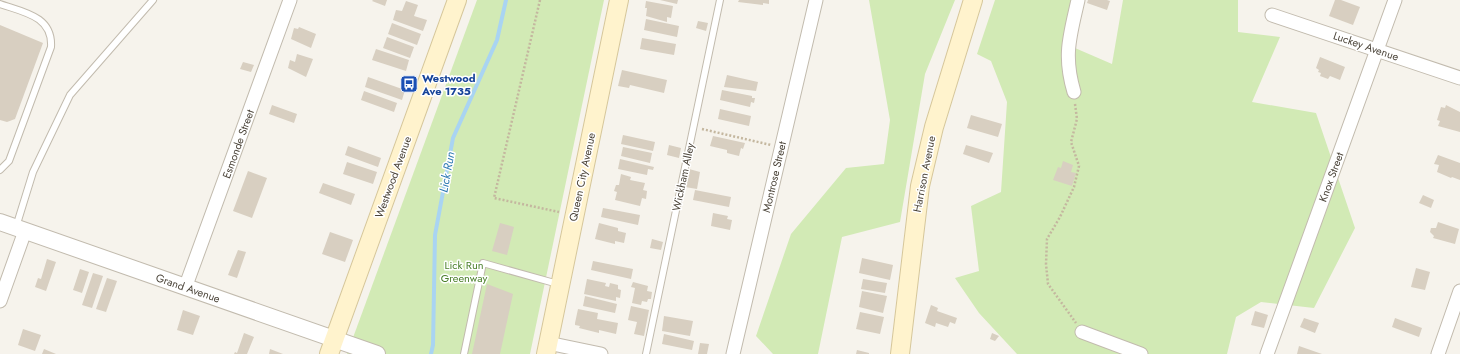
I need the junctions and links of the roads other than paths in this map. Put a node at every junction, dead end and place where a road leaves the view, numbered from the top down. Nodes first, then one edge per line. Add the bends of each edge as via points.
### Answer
1 (153, 0) edge
2 (290, 0) edge
3 (457, 0) edge
4 (619, 0) edge
5 (720, 0) edge
6 (816, 0) edge
7 (973, 0) edge
8 (1078, 0) edge
9 (1395, 0) edge
10 (0, 4) edge
11 (1272, 14) dead end
12 (1376, 50) junction
13 (1460, 78) edge
14 (1074, 92) road end
15 (0, 170) edge
16 (0, 222) edge
17 (20, 229) junction
18 (560, 284) junction
19 (185, 288) junction
20 (1460, 290) edge
21 (0, 302) edge
22 (1082, 332) road end
23 (332, 347) edge
24 (547, 349) edge
25 (377, 354) edge
26 (464, 354) edge
27 (601, 354) edge
28 (646, 354) edge
29 (733, 354) edge
30 (900, 354) edge
31 (1141, 354) edge
32 (1267, 354) edge
33 (1438, 354) edge

1 - 17 lane via 70,95 33,172
2 - 19 street, Esmonde Street
3 - 23 main road, Westwood Avenue
4 - 18 main road, Queen City Avenue
5 - 28 lane, Wickham Alley
6 - 29 street, Montrose Street
7 - 30 main road, Harrison Avenue via 934,127 920,186
8 - 14 street via 1067,57
9 - 12 street, Knox Street
10 - 15 lane via 39,18 52,37 51,47 10,161
11 - 12 street, Luckey Avenue
12 - 13 street, Luckey Avenue
12 - 32 street, Knox Street
16 - 17 street, Grand Avenue
17 - 19 street, Grand Avenue
17 - 21 street
18 - 24 main road, Queen City Avenue
18 - 26 lane via 483,263
19 - 23 street, Grand Avenue
20 - 33 street
22 - 31 street
23 - 25 street, Grand Avenue
24 - 27 street

